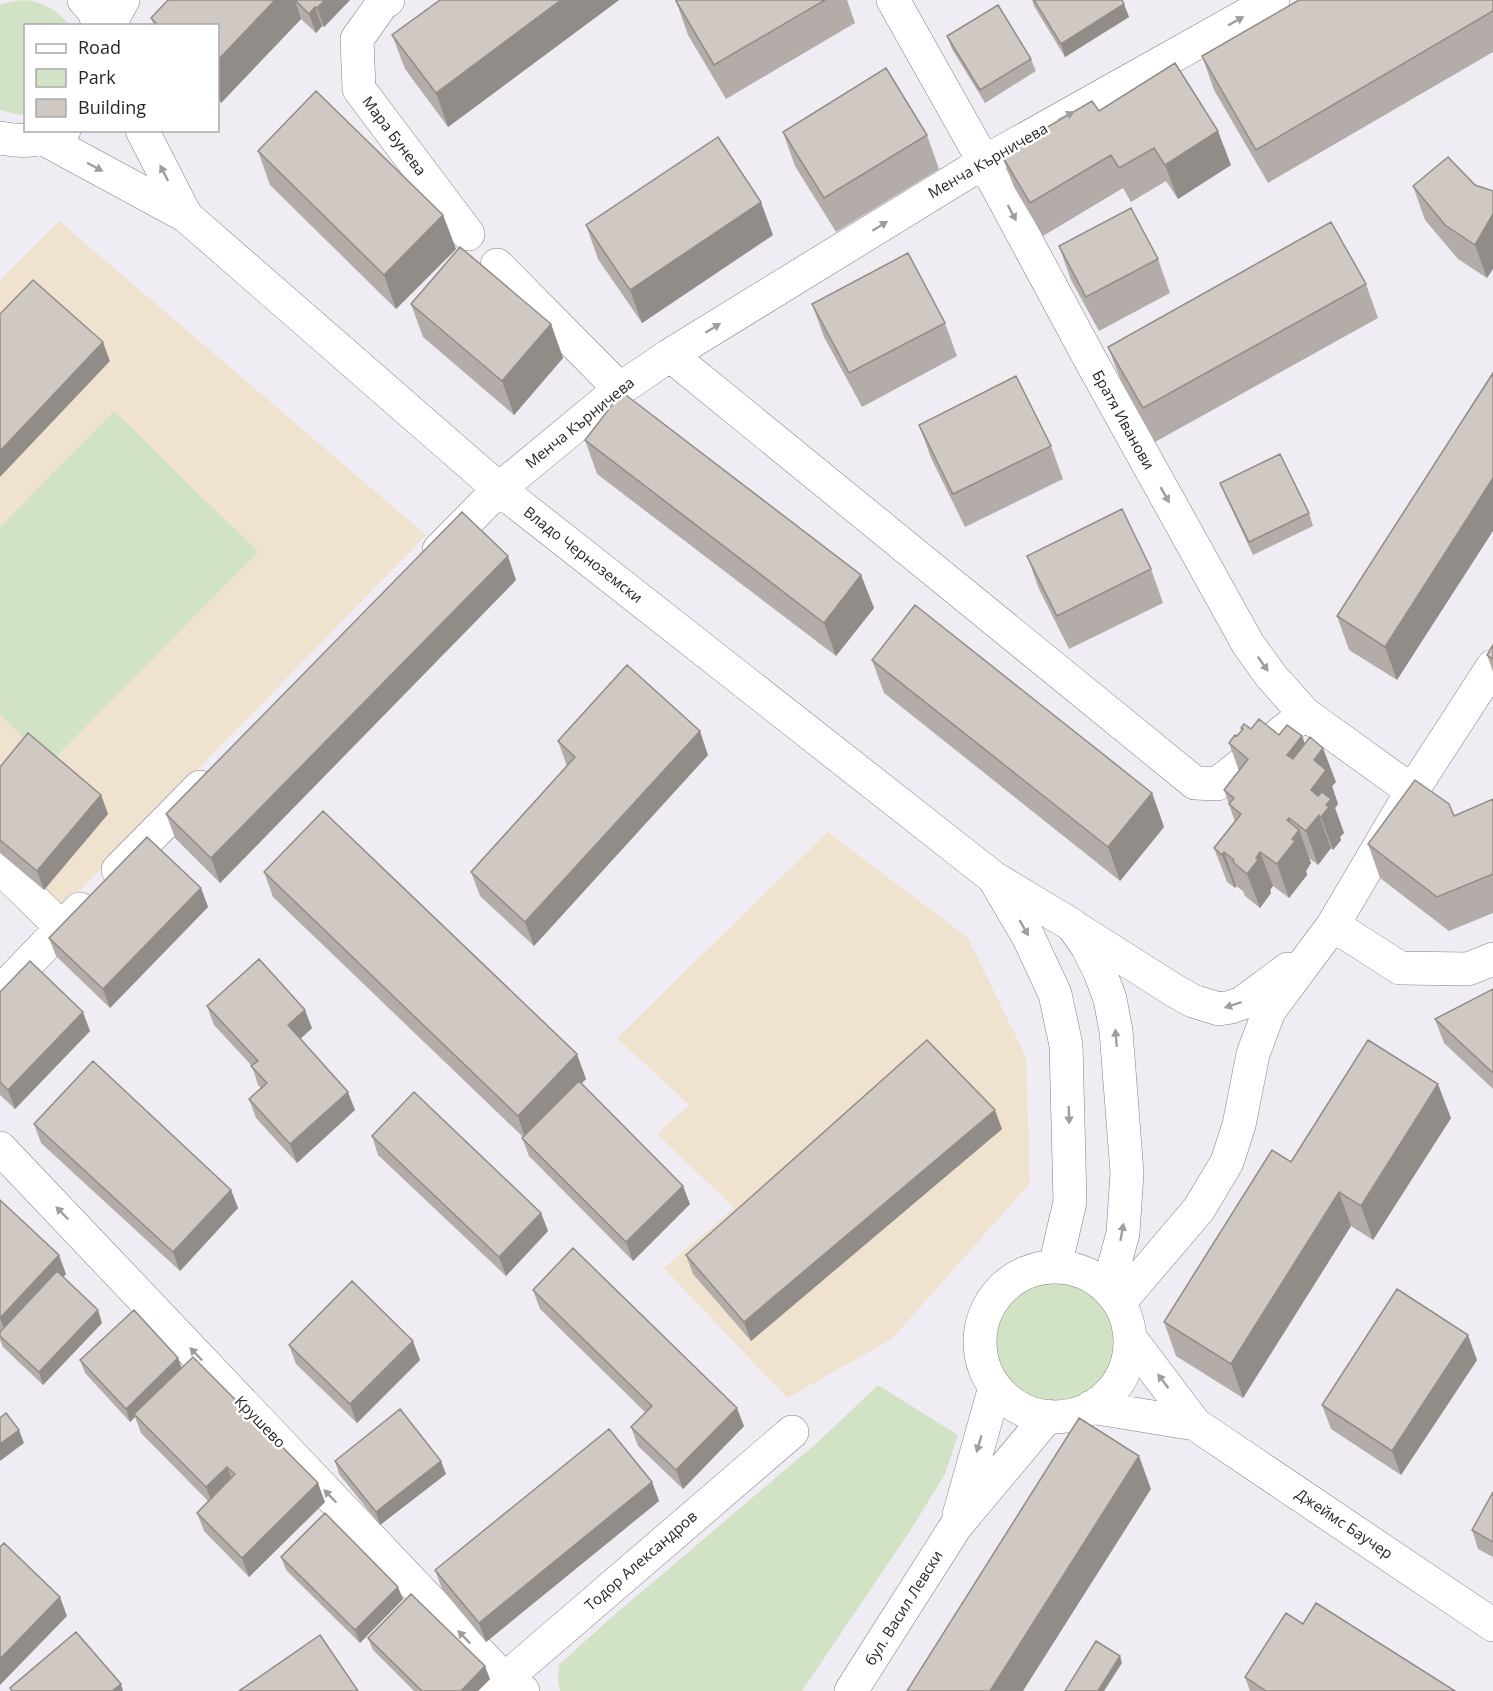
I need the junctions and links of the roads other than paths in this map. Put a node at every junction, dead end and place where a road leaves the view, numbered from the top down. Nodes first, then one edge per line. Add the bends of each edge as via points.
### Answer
1 (84, 0) edge
2 (123, 0) edge
3 (388, 0) edge
4 (893, 0) edge
5 (1273, 0) edge
6 (99, 24) edge
7 (110, 24) edge
8 (143, 132) edge
9 (25, 140) edge
10 (984, 162) junction
11 (186, 216) junction
12 (468, 234) dead end
13 (497, 265) dead end
14 (669, 355) junction
15 (620, 389) junction
16 (500, 489) junction
17 (422, 566) edge
18 (1493, 666) edge
19 (1305, 714) junction
20 (220, 768) edge
21 (1412, 791) junction
22 (0, 867) edge
23 (994, 878) junction
24 (1072, 925) junction
25 (62, 928) junction
26 (1324, 936) junction
27 (1493, 959) edge
28 (0, 992) edge
29 (0, 1148) edge
30 (1055, 1266) junction
31 (1114, 1296) junction
32 (1130, 1338) junction
33 (995, 1387) junction
34 (1091, 1407) junction
35 (1048, 1416) junction
36 (1195, 1424) junction
37 (792, 1432) dead end
38 (956, 1526) junction
39 (1493, 1625) edge
40 (506, 1687) edge
41 (851, 1691) edge

1 - 6 street
2 - 7 street
3 - 12 street, Мара Бунева via 357,39 359,89
4 - 10 street, Братя Иванови
10 -> 5 street, Менча Кърничева
11 -> 8 street, Владо Черноземски
9 -> 11 street, Владо Черноземски
14 -> 10 street, Менча Кърничева
10 -> 19 street, Братя Иванови via 1248,644
11 - 16 street, Владо Черноземски
13 - 15 street
14 - 15 street, Менча Кърничева
14 - 19 street via 1194,783 1217,784
15 - 16 street, Менча Кърничева
16 - 17 street, Менча Кърничева
16 - 23 street, Владо Черноземски
18 - 21 street
19 - 21 street, Братя Иванови
20 - 25 street
21 - 26 street
22 - 25 street
23 - 24 street
23 -> 30 street via 1028,936 1055,994 1066,1045 1070,1202
26 -> 24 street via 1263,989 1242,1003 1219,1009 1175,992
31 -> 24 street via 1127,1173 1116,1031 1100,972
25 - 28 street
26 - 27 street via 1400,968 1468,969
26 - 31 street via 1269,1011 1253,1054 1239,1125 1227,1162 1199,1209
40 -> 29 street, Крушево
30 - 31 street via 1092,1277
30 - 33 street via 1031,1270 1010,1281 993,1298 979,1342 983,1366
31 - 32 street via 1127,1320
32 - 34 street via 1128,1359 1120,1378 1108,1395
36 -> 32 street
33 - 35 street via 1028,1412
33 -> 38 street, бул. Васил Левски
34 - 35 street via 1070,1415
34 - 36 street
35 - 38 street, бул. Васил Левски
36 - 39 street, Джеймс Баучер
37 - 40 street, Тодор Александров
38 - 41 street, бул. Васил Левски

